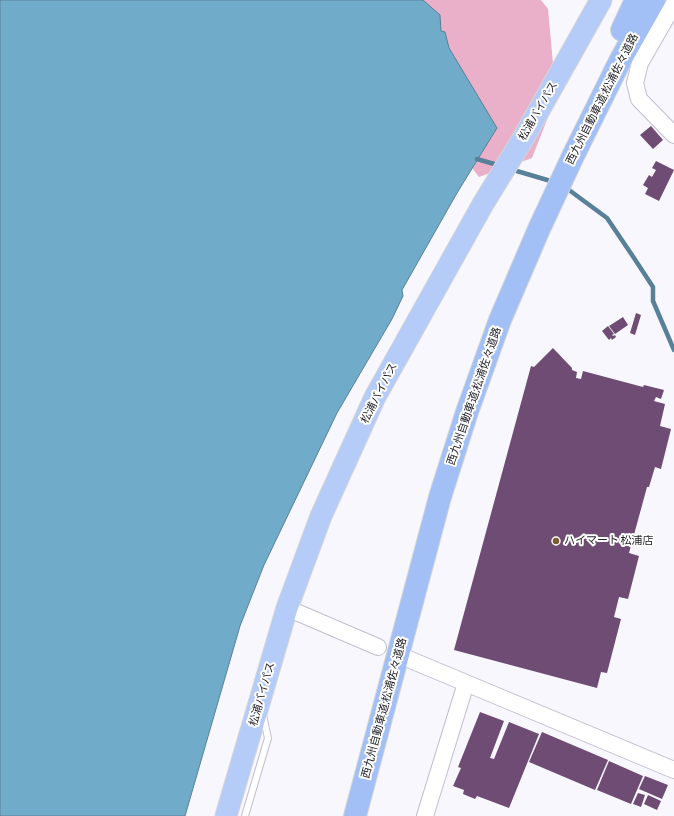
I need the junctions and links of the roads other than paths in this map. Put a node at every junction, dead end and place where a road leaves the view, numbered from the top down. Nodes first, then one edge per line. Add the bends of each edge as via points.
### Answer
1 (601, 0) edge
2 (636, 0) edge
3 (641, 0) edge
4 (654, 0) edge
5 (674, 4) edge
6 (611, 53) junction
7 (674, 135) edge
8 (568, 153) junction
9 (534, 226) junction
10 (287, 608) junction
11 (378, 647) dead end
12 (406, 658) dead end
13 (466, 683) junction
14 (260, 702) junction
15 (674, 770) edge
16 (226, 816) edge
17 (245, 816) edge
18 (344, 816) edge
19 (355, 816) edge
20 (425, 816) edge

1 - 10 highway, 松浦バイパス via 375,397 321,516
2 - 6 highway
3 - 6 highway, 西九州自動車道;松浦佐々道路
4 - 8 highway, 西九州自動車道;松浦佐々道路
5 - 7 street via 640,64 635,84 639,99
6 - 8 highway, 西九州自動車道;松浦佐々道路
8 - 9 highway, 西九州自動車道;松浦佐々道路
9 - 18 highway, 西九州自動車道;松浦佐々道路 via 490,317 453,424 431,495
9 - 19 highway, 西九州自動車道;松浦佐々道路 via 467,412 442,490
10 - 11 street
10 - 14 highway, 松浦バイパス
12 - 13 street
13 - 15 street
13 - 20 street
14 - 16 highway, 松浦バイパス
14 - 17 lane via 268,738

